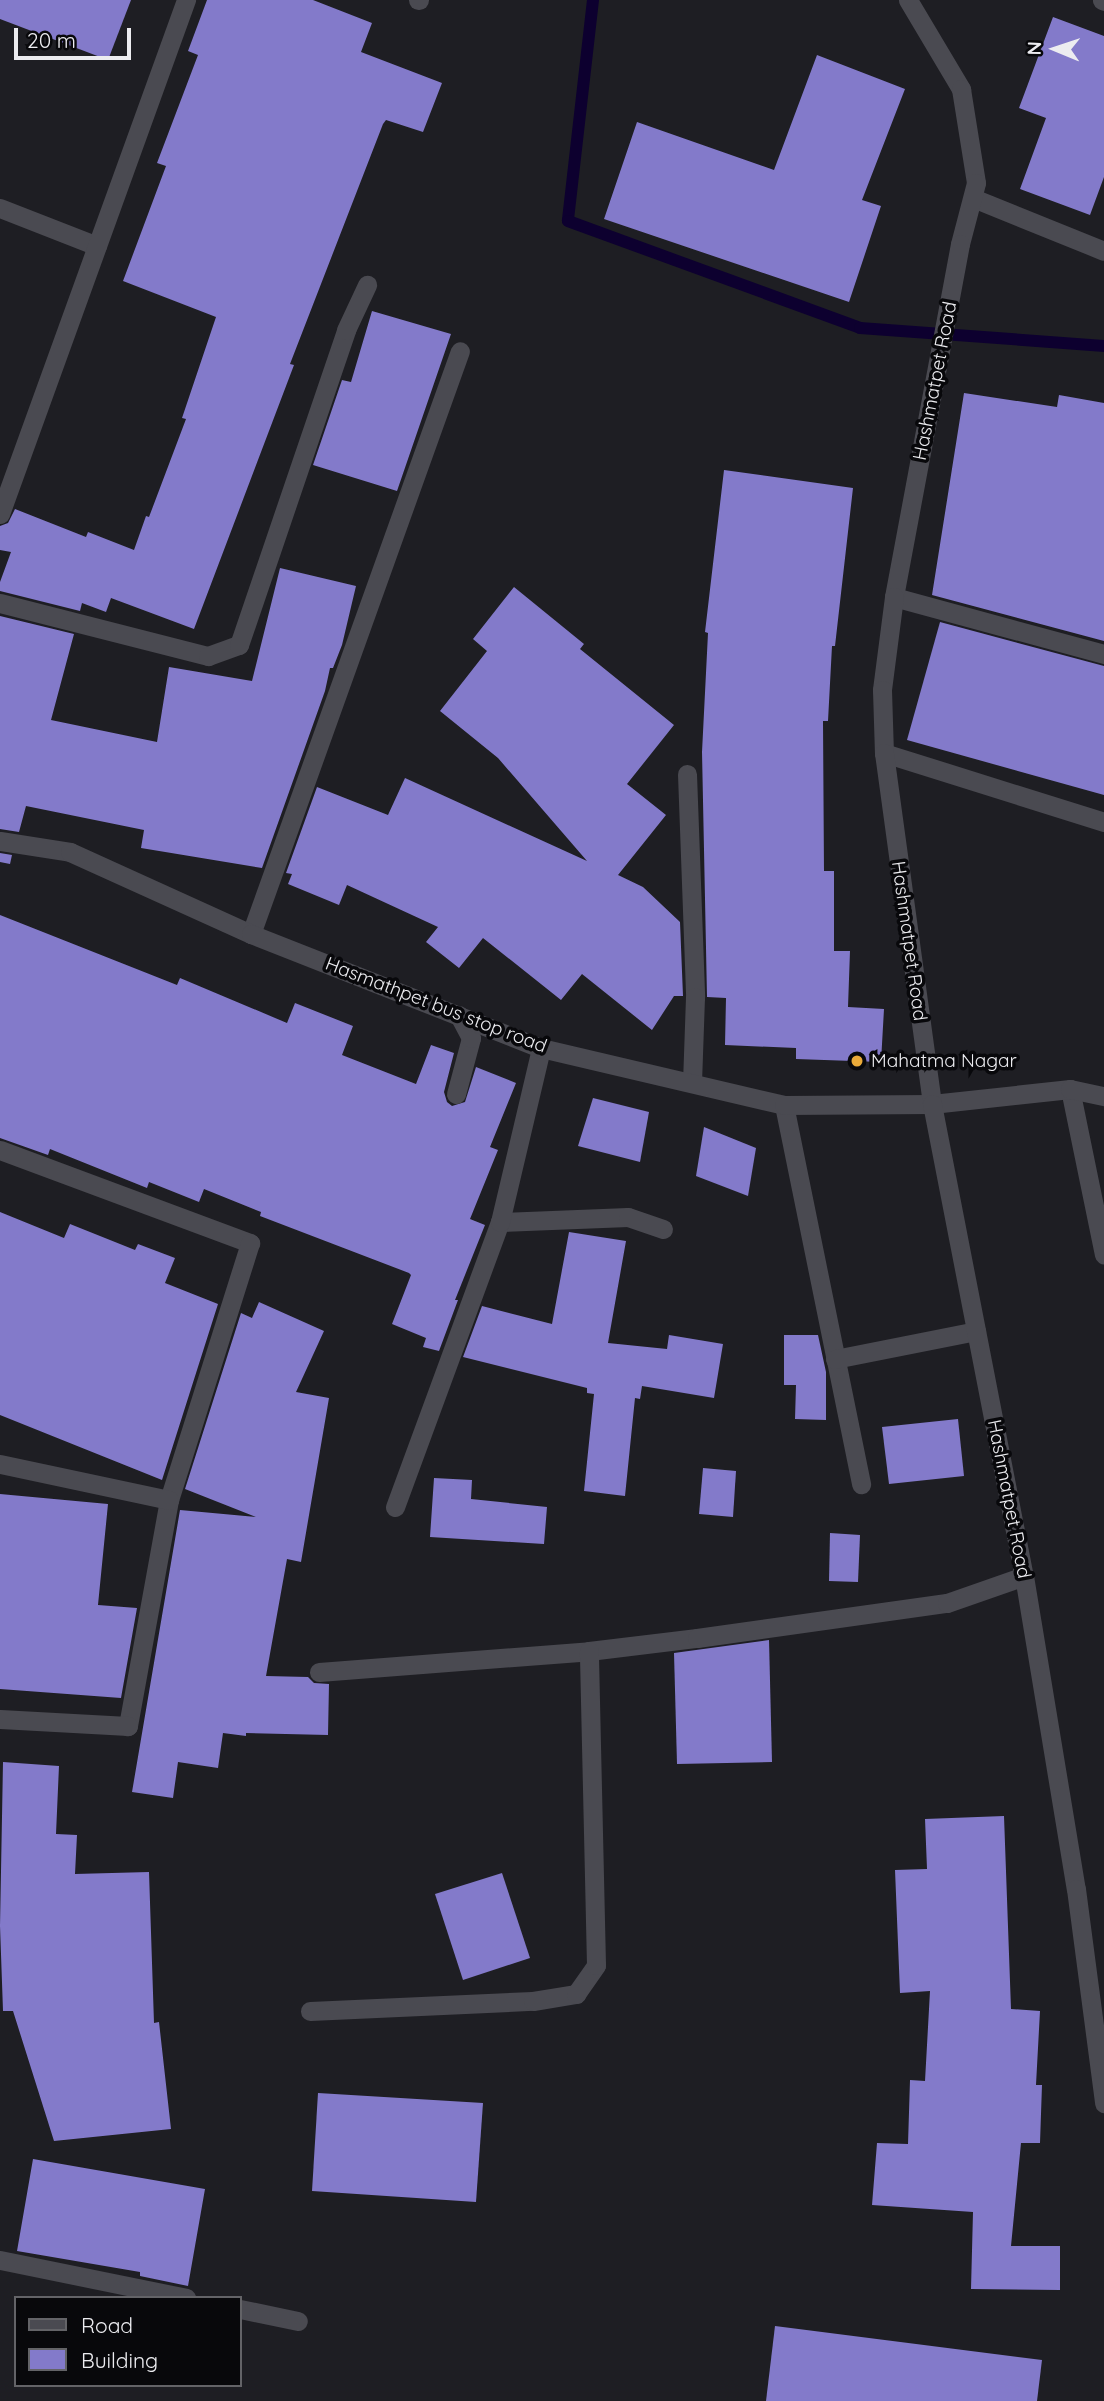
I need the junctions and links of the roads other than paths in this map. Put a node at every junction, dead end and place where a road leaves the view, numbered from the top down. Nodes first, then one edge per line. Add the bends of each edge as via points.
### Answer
1 (186, 0) edge
2 (908, 0) edge
3 (973, 198) junction
4 (0, 208) edge
5 (97, 246) junction
6 (1104, 251) edge
7 (368, 285) dead end
8 (460, 351) dead end
9 (2, 504) edge
10 (894, 597) junction
11 (0, 603) edge
12 (1104, 654) edge
13 (884, 753) junction
14 (687, 774) dead end
15 (1104, 822) edge
16 (0, 841) edge
17 (251, 933) junction
18 (460, 1015) junction
19 (541, 1048) junction
20 (692, 1082) junction
21 (1070, 1089) junction
22 (456, 1094) dead end
23 (1104, 1096) edge
24 (932, 1104) junction
25 (784, 1105) junction
26 (0, 1150) edge
27 (500, 1222) junction
28 (663, 1229) dead end
29 (1104, 1255) edge
30 (976, 1331) junction
31 (835, 1359) junction
32 (0, 1464) edge
33 (861, 1484) dead end
34 (169, 1500) junction
35 (395, 1507) dead end
36 (1024, 1576) junction
37 (589, 1651) junction
38 (319, 1672) dead end
39 (0, 1719) edge
40 (310, 2011) dead end
41 (1104, 2103) edge
42 (0, 2260) edge
43 (176, 2296) edge
44 (242, 2309) edge
45 (298, 2320) dead end

1 - 5 street
2 - 3 street, Hashmatpet Road via 961,89 976,183
3 - 6 street
3 - 10 street, Hashmatpet Road via 960,244
4 - 5 street
5 - 9 street
7 - 11 street via 346,330 239,645 208,656
8 - 17 street
10 - 12 street
10 - 13 street, Hashmatpet Road via 882,690
13 - 15 street
13 - 24 street, Hashmatpet Road
14 - 20 street via 695,997
16 - 17 street, Hasmathpet bus stop road via 70,852
17 - 18 street, Hasmathpet bus stop road
18 - 19 street, Hasmathpet bus stop road
18 - 22 street via 471,1038
19 - 20 street, Hasmathpet bus stop road
19 - 27 street
20 - 25 street, Hasmathpet bus stop road
21 - 23 street, Hasmathpet bus stop road
21 - 24 street, Hasmathpet bus stop road
21 - 29 street
24 - 25 street, Hasmathpet bus stop road
24 - 30 street, Hashmatpet Road
25 - 31 street
26 - 34 street via 250,1242
27 - 28 street via 628,1217
27 - 35 street
30 - 31 street
30 - 36 street, Hashmatpet Road
31 - 33 street
32 - 34 street
34 - 39 street via 128,1726
36 - 37 street via 947,1603
36 - 41 street, Hashmatpet Road via 1076,1889
37 - 38 street
37 - 40 street via 596,1965 576,1994 533,2001
42 - 43 street
44 - 45 street

